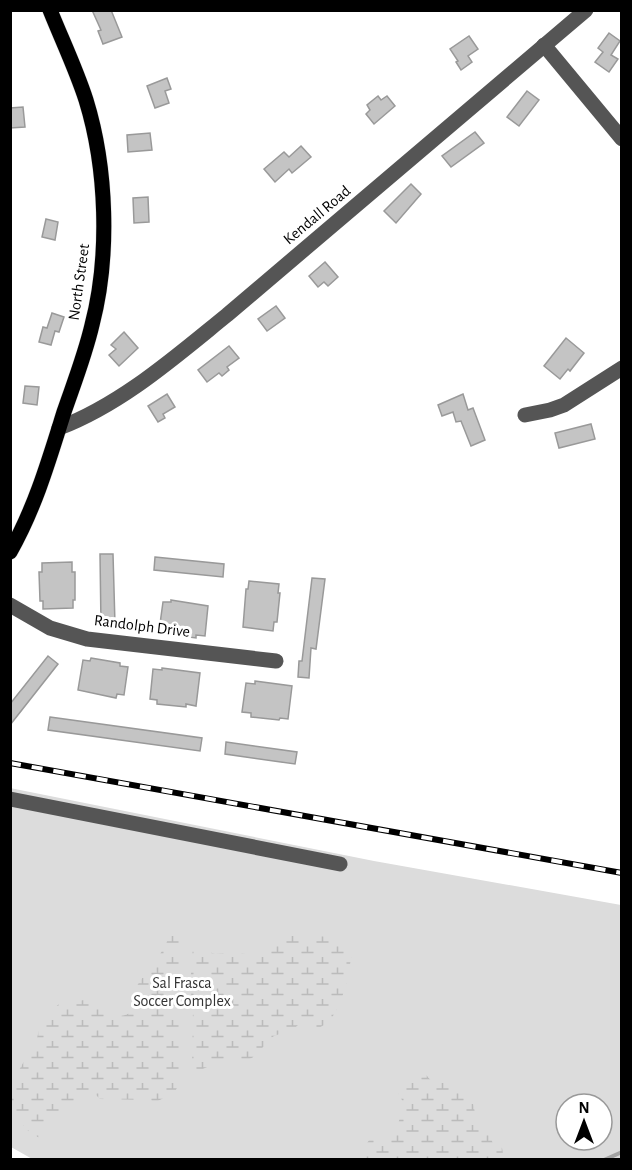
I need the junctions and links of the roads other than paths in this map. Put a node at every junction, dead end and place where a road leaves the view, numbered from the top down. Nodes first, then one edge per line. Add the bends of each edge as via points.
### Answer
1 (50, 10) edge
2 (586, 10) edge
3 (544, 45) junction
4 (621, 138) edge
5 (621, 368) edge
6 (525, 415) dead end
7 (59, 428) junction
8 (10, 552) edge
9 (10, 605) edge
10 (276, 661) dead end
11 (10, 799) edge
12 (340, 864) dead end

1 - 7 main road, North Street via 86,100 100,163 104,230 92,325
2 - 3 street, Kendall Road
3 - 4 street
3 - 7 street, Kendall Road via 210,329 109,404
5 - 6 street via 564,405
7 - 8 main road, North Street via 42,483
9 - 10 street, Randolph Drive via 50,628 87,639
11 - 12 street

